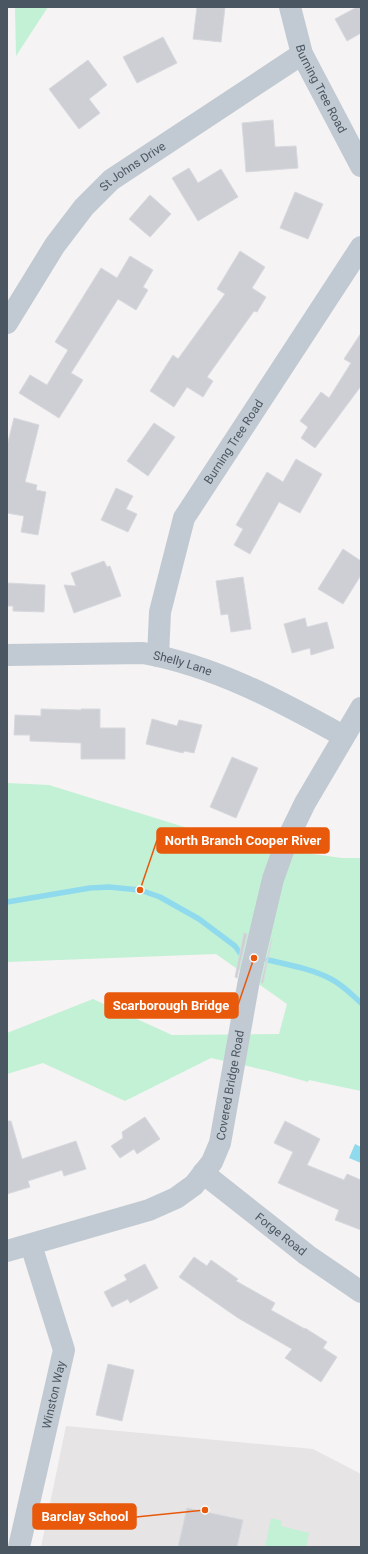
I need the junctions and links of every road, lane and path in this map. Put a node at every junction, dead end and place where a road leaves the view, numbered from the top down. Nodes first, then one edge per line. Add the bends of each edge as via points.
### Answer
1 (290, 7) edge
2 (302, 54) junction
3 (361, 166) edge
4 (361, 247) edge
5 (7, 323) edge
6 (7, 655) edge
7 (158, 656) junction
8 (361, 708) edge
9 (343, 736) junction
10 (203, 1173) junction
11 (31, 1245) junction
12 (7, 1251) edge
13 (361, 1292) edge
14 (19, 1547) edge

1 - 2 street, Burning Tree Road
2 - 3 street, Burning Tree Road
2 - 5 street, St Johns Drive via 111,180 84,207 55,245
4 - 7 street, Burning Tree Road via 184,518 160,612
6 - 7 street, Shelly Lane via 143,653
7 - 9 street, Shelly Lane via 228,679 283,703
8 - 9 street, Covered Bridge Road
9 - 10 street, Covered Bridge Road via 304,803 273,879 249,980 220,1143 212,1162
10 - 11 street, Covered Bridge Road via 194,1185 176,1198 149,1210
10 - 13 street, Forge Road via 307,1255
11 - 12 street, Covered Bridge Road
11 - 14 street, Winston Way via 64,1350

